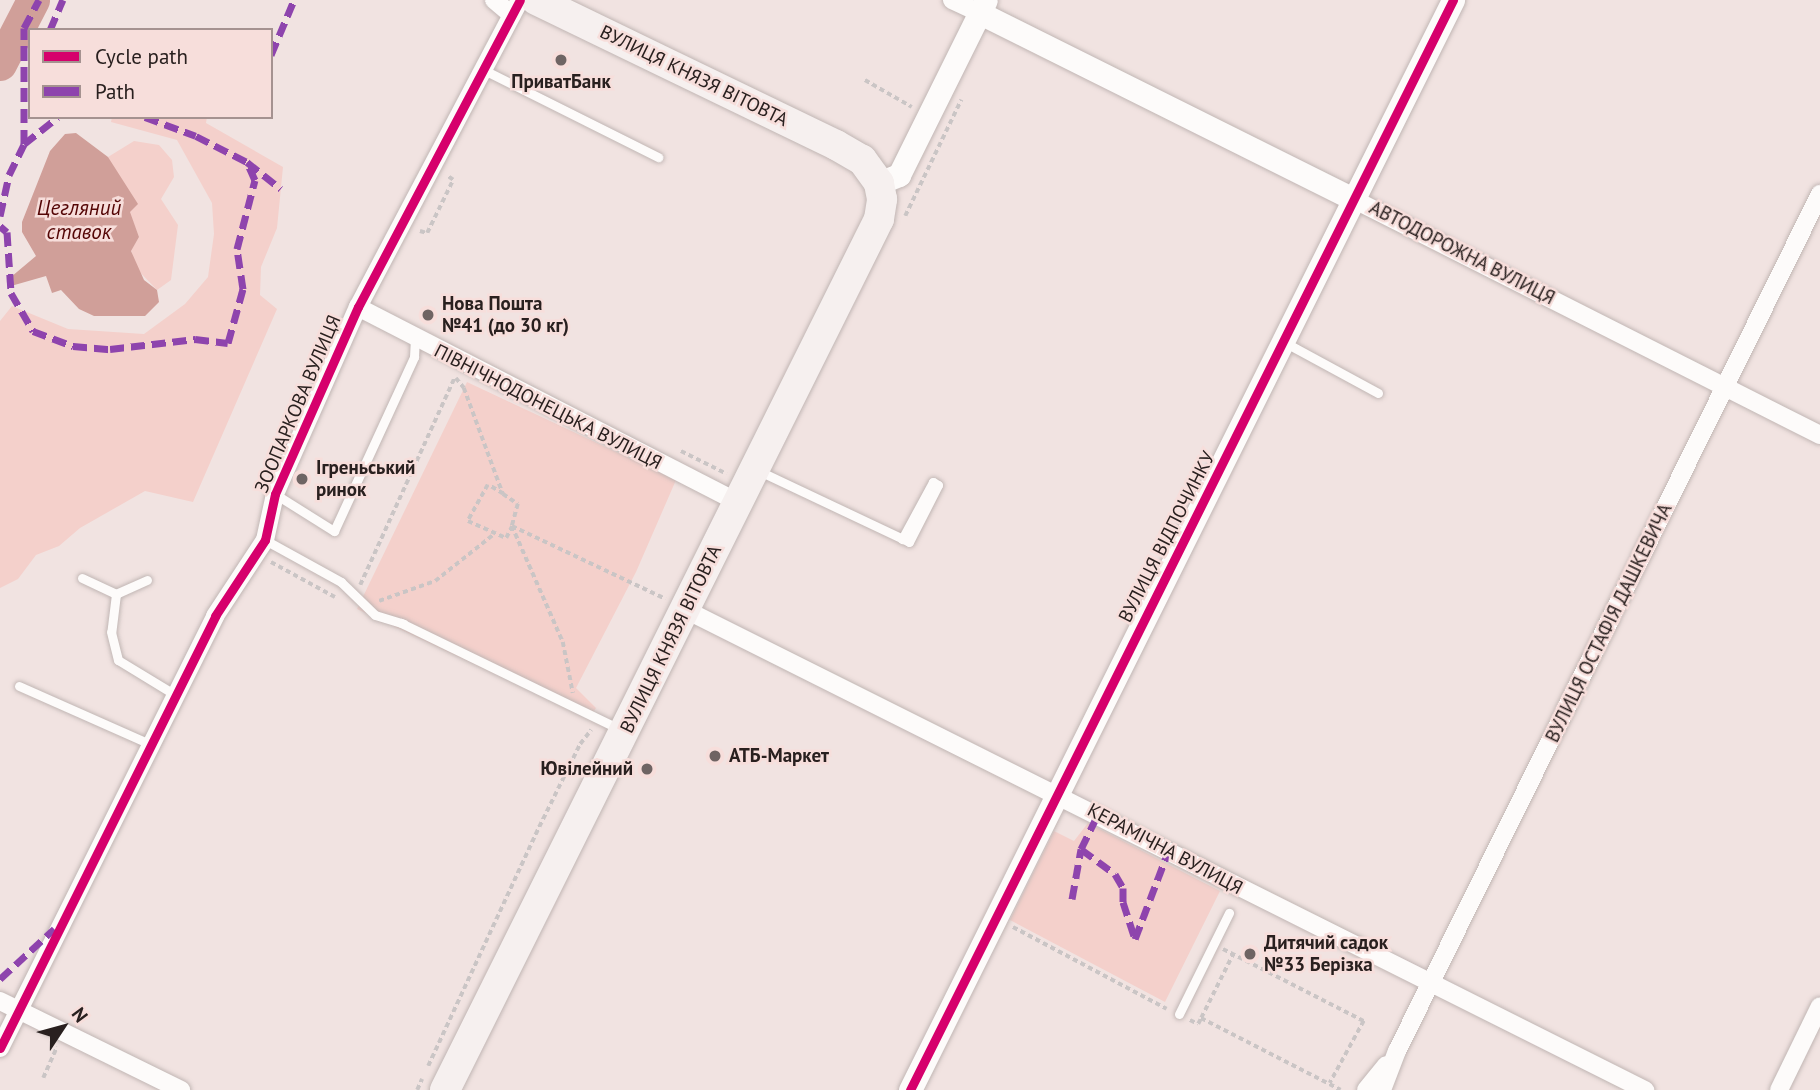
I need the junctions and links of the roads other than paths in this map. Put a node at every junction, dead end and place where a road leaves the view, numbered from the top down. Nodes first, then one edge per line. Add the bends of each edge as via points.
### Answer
1 (494, 0) edge
2 (952, 0) edge
3 (1453, 0) edge
4 (523, 5) edge
5 (983, 7) edge
6 (484, 70) junction
7 (658, 157) dead end
8 (879, 183) junction
9 (1820, 194) edge
10 (1353, 199) junction
11 (358, 307) junction
12 (415, 340) junction
13 (1283, 342) junction
14 (1724, 385) junction
15 (1378, 393) dead end
16 (1820, 435) edge
17 (756, 469) junction
18 (275, 494) junction
19 (739, 503) junction
20 (902, 539) junction
21 (262, 548) junction
22 (82, 578) dead end
23 (147, 580) dead end
24 (116, 594) junction
25 (677, 606) junction
26 (19, 686) dead end
27 (177, 696) junction
28 (613, 725) junction
29 (152, 745) junction
30 (1060, 794) junction
31 (1229, 913) dead end
32 (1433, 986) junction
33 (0, 1000) edge
34 (1820, 1006) edge
35 (20, 1010) junction
36 (1179, 1014) dead end
37 (0, 1048) edge
38 (1397, 1051) junction
39 (181, 1090) edge
40 (445, 1090) edge
41 (911, 1090) edge
42 (1366, 1090) edge
43 (1382, 1090) edge
44 (1645, 1090) edge
45 (1779, 1090) edge

1 - 4 street
2 - 5 street, АВТОДОРОЖНА ВУЛИЦЯ
3 - 10 street, ВУЛИЦЯ ВІДПОЧИНКУ
4 - 6 street, ЗООПАРКОВА ВУЛИЦЯ
4 - 8 main road, ВУЛИЦЯ КНЯЗЯ ВІТОВТА via 836,145 862,160
5 - 8 street via 899,175
5 - 10 street, АВТОДОРОЖНА ВУЛИЦЯ
6 - 7 lane
6 - 11 street, ЗООПАРКОВА ВУЛИЦЯ
8 - 17 main road, ВУЛИЦЯ КНЯЗЯ ВІТОВТА via 879,219
9 - 14 street, ВУЛИЦЯ ОСТАФІЯ ДАШКЕВИЧА
10 - 13 street, ВУЛИЦЯ ВІДПОЧИНКУ
10 - 14 street, АВТОДОРОЖНА ВУЛИЦЯ
11 - 12 street, ПІВНІЧНОДОНЕЦЬКА ВУЛИЦЯ
11 - 18 street, ЗООПАРКОВА ВУЛИЦЯ
12 - 18 lane via 414,356 334,531
12 - 19 street, ПІВНІЧНОДОНЕЦЬКА ВУЛИЦЯ
13 - 15 lane
13 - 30 street, ВУЛИЦЯ ВІДПОЧИНКУ
14 - 16 street, АВТОДОРОЖНА ВУЛИЦЯ
14 - 32 street, ВУЛИЦЯ ОСТАФІЯ ДАШКЕВИЧА
17 - 19 main road, ВУЛИЦЯ КНЯЗЯ ВІТОВТА
17 - 20 lane
18 - 21 street, ЗООПАРКОВА ВУЛИЦЯ
19 - 25 main road, ВУЛИЦЯ КНЯЗЯ ВІТОВТА
20 - 20 lane via 909,542 938,485 933,482
21 - 27 street, ЗООПАРКОВА ВУЛИЦЯ via 215,616
21 - 28 lane via 341,582 375,615 402,623
22 - 24 lane
23 - 24 lane
24 - 27 lane via 111,632 118,660
25 - 28 main road, ВУЛИЦЯ КНЯЗЯ ВІТОВТА
25 - 30 street, КЕРАМІЧНА ВУЛИЦЯ
26 - 29 lane
27 - 29 street, ЗООПАРКОВА ВУЛИЦЯ
28 - 40 main road, ВУЛИЦЯ КНЯЗЯ ВІТОВТА
29 - 35 street, ЗООПАРКОВА ВУЛИЦЯ
30 - 32 street, КЕРАМІЧНА ВУЛИЦЯ
30 - 41 street, ВУЛИЦЯ ВІДПОЧИНКУ
31 - 36 lane
32 - 38 street, ВУЛИЦЯ ОСТАФІЯ ДАШКЕВИЧА
32 - 44 street, КЕРАМІЧНА ВУЛИЦЯ
33 - 35 street
34 - 45 street
35 - 37 street, ЗООПАРКОВА ВУЛИЦЯ
35 - 39 street
38 - 42 street, ВУЛИЦЯ ОСТАФІЯ ДАШКЕВИЧА
38 - 43 street, ВУЛИЦЯ ОСТАФІЯ ДАШКЕВИЧА

